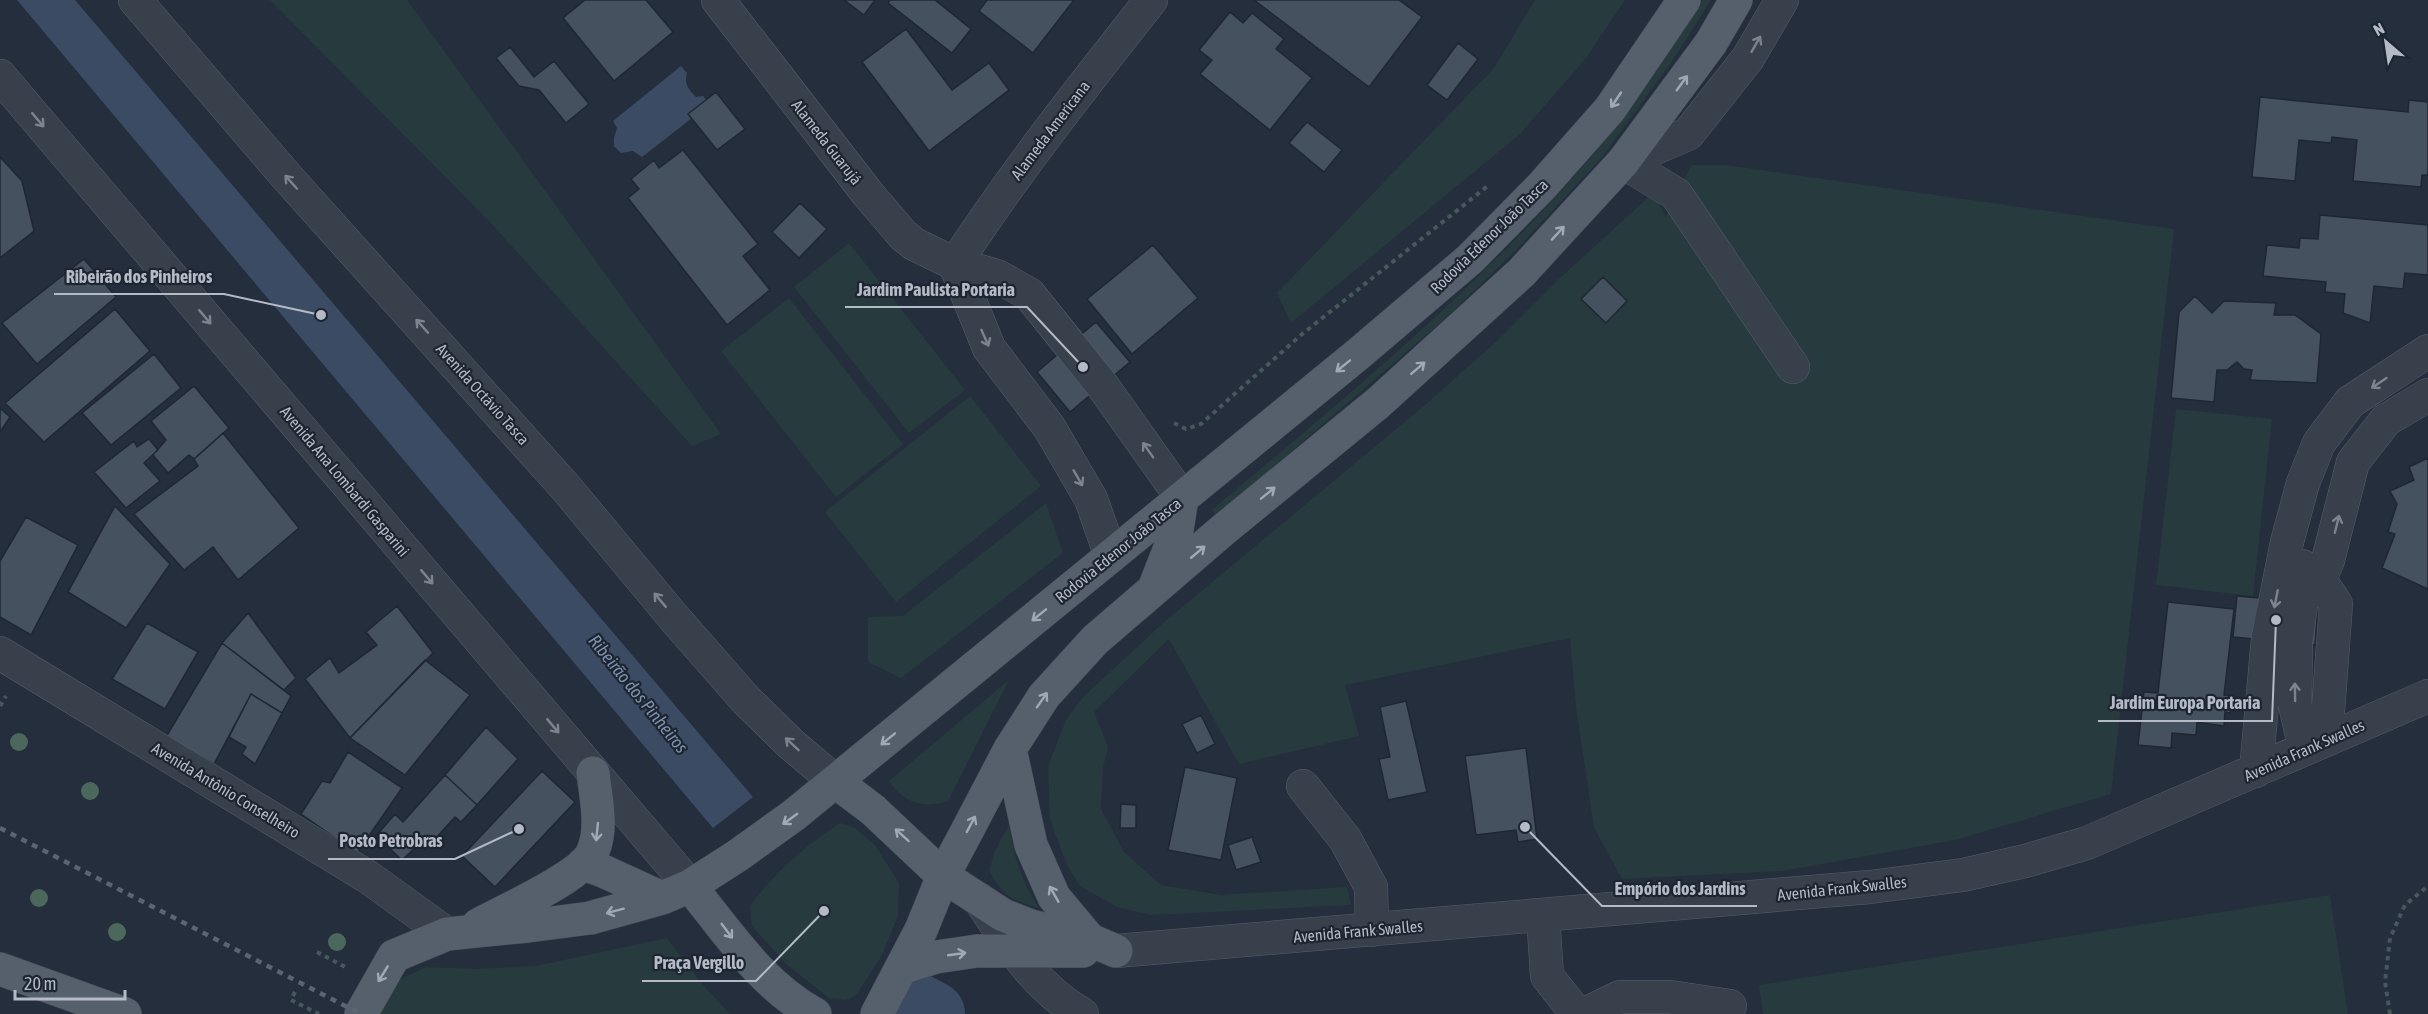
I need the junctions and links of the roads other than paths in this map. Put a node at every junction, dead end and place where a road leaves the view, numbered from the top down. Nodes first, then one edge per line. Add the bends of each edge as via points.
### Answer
1 (135, 0) edge
2 (718, 0) edge
3 (1151, 0) edge
4 (1684, 0) edge
5 (1736, 0) edge
6 (1782, 0) edge
7 (0, 76) edge
8 (1623, 162) junction
9 (955, 264) junction
10 (2428, 351) edge
11 (1793, 367) dead end
12 (2428, 395) edge
13 (1182, 498) junction
14 (2287, 542) junction
15 (1111, 556) junction
16 (2320, 580) junction
17 (1153, 590) junction
18 (0, 652) edge
19 (2428, 696) edge
20 (1010, 749) junction
21 (2305, 749) junction
22 (2256, 771) junction
23 (593, 773) junction
24 (836, 782) junction
25 (1303, 786) dead end
26 (583, 864) junction
27 (944, 876) junction
28 (676, 892) junction
29 (980, 900) junction
30 (1543, 915) junction
31 (1372, 930) junction
32 (457, 933) junction
33 (1103, 946) junction
34 (1013, 952) junction
35 (901, 968) junction
36 (0, 969) edge
37 (1730, 1006) dead end
38 (1076, 1010) edge
39 (125, 1014) edge
40 (361, 1014) edge
41 (815, 1014) edge
42 (877, 1014) edge
43 (1577, 1014) edge
44 (1585, 1014) edge

24 -> 1 street, Avenida Octávio Tasca via 746,700 567,489 287,177
2 - 9 street, Alameda Guarujá via 903,235
3 - 9 street, Alameda Americana via 996,201
4 -> 13 main road, Rodovia Edenor João Tasca via 1610,109 1470,259
8 -> 5 main road via 1711,43
8 -> 6 street via 1688,134 1748,58
7 -> 23 street, Avenida Ana Lombardi Gasparini
8 - 11 street via 1676,194
17 -> 8 main road via 1472,320
13 -> 9 street, Alameda Guarujá via 1102,385 1029,294 997,276
9 -> 15 street via 989,348 1049,427 1091,499
10 -> 14 street via 2350,402 2319,443 2302,483
16 -> 12 street via 2353,462 2386,420
13 - 15 main road, Rodovia Edenor João Tasca
13 - 17 main road via 1177,530
14 - 16 street via 2299,563
14 -> 22 street via 2268,638
15 -> 24 main road, Rodovia Edenor João Tasca
16 - 21 street via 2302,598 2296,641 2295,705
20 -> 17 main road via 1051,688 1095,640
18 - 32 street, Avenida Antônio Conselheiro
19 - 21 street, Avenida Frank Swalles
27 -> 20 main road
33 -> 20 main road via 1054,897 1031,845
21 - 22 street, Avenida Frank Swalles
22 - 30 street, Avenida Frank Swalles via 2087,843 1963,875 1870,887
23 -> 26 main road via 597,835 593,853
23 - 28 street, Avenida Ana Lombardi Gasparini via 638,822
27 -> 24 main road via 889,824
24 -> 28 main road, Rodovia Edenor João Tasca via 785,822
25 - 31 street via 1345,838 1371,887
26 - 28 main road
26 - 32 main road via 566,878
27 - 29 main road
27 - 35 main road
28 -> 32 main road, Rodovia Edenor João Tasca via 590,918
28 -> 41 main road via 755,967
29 - 33 main road via 1031,926
29 - 34 street
30 - 31 street, Avenida Frank Swalles
30 - 43 street via 1547,976
31 - 33 street, Avenida Frank Swalles
32 -> 40 main road via 394,956
33 - 34 main road
35 -> 34 main road via 936,957 977,951
34 - 38 street via 1045,986
35 - 42 main road
36 - 39 main road
37 - 44 street via 1670,997 1620,997

